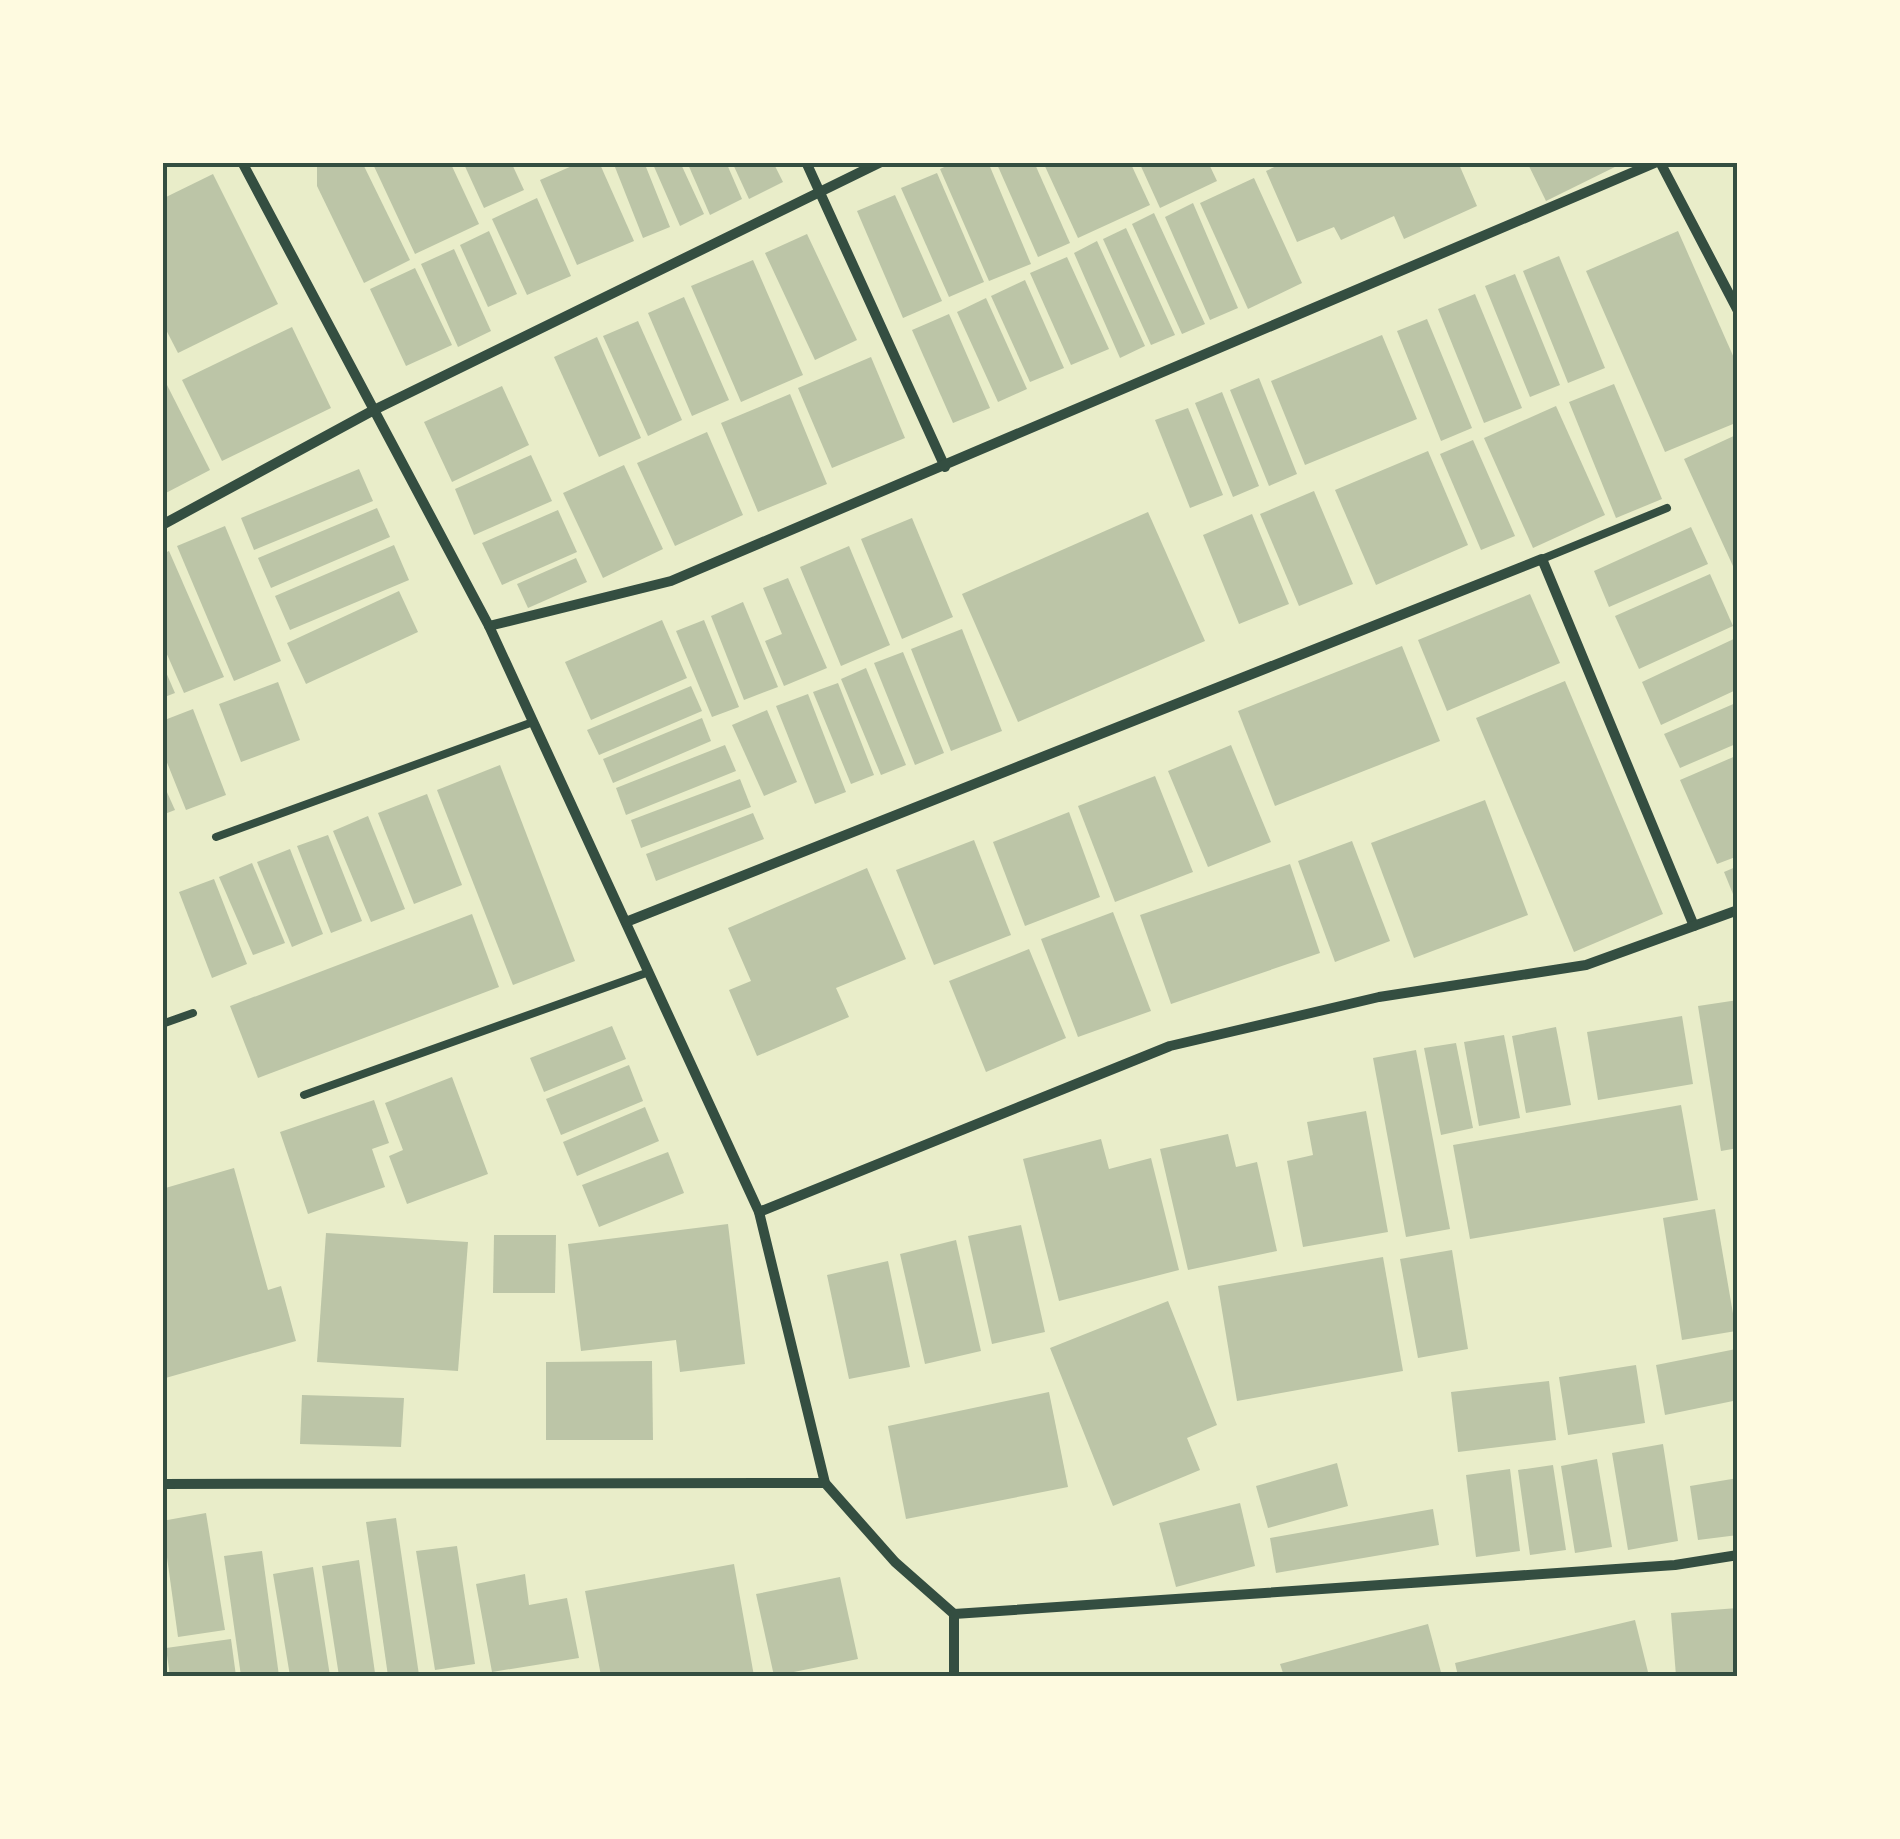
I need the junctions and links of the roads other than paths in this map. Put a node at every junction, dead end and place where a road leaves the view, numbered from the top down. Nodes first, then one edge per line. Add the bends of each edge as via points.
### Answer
1 (242, 162) edge
2 (806, 162) edge
3 (881, 162) edge
4 (1659, 162) edge
5 (820, 193) junction
6 (1738, 311) edge
7 (372, 412) junction
8 (946, 467) junction
9 (1667, 508) dead end
10 (162, 525) edge
11 (1542, 560) junction
12 (488, 626) junction
13 (533, 722) junction
14 (216, 837) dead end
15 (1738, 910) edge
16 (626, 922) junction
17 (1694, 926) junction
18 (650, 972) junction
19 (194, 1012) dead end
20 (162, 1024) edge
21 (304, 1095) dead end
22 (760, 1212) junction
23 (162, 1484) edge
24 (825, 1484) junction
25 (1738, 1555) edge
26 (954, 1614) junction
27 (954, 1676) edge

1 - 7 street
2 - 5 street
3 - 5 street
4 - 6 street
4 - 8 street
5 - 7 street
5 - 8 street
7 - 10 street
7 - 12 street
8 - 12 street via 671,581
9 - 11 lane
11 - 16 street
11 - 17 street
12 - 13 street
13 - 14 lane
13 - 16 street
15 - 17 street
16 - 18 street
17 - 22 street via 1586,965 1379,997 1170,1046
18 - 21 lane
18 - 22 street
19 - 20 lane
22 - 24 street
23 - 24 street
24 - 26 street via 895,1562
25 - 26 street via 1675,1565
26 - 27 street

